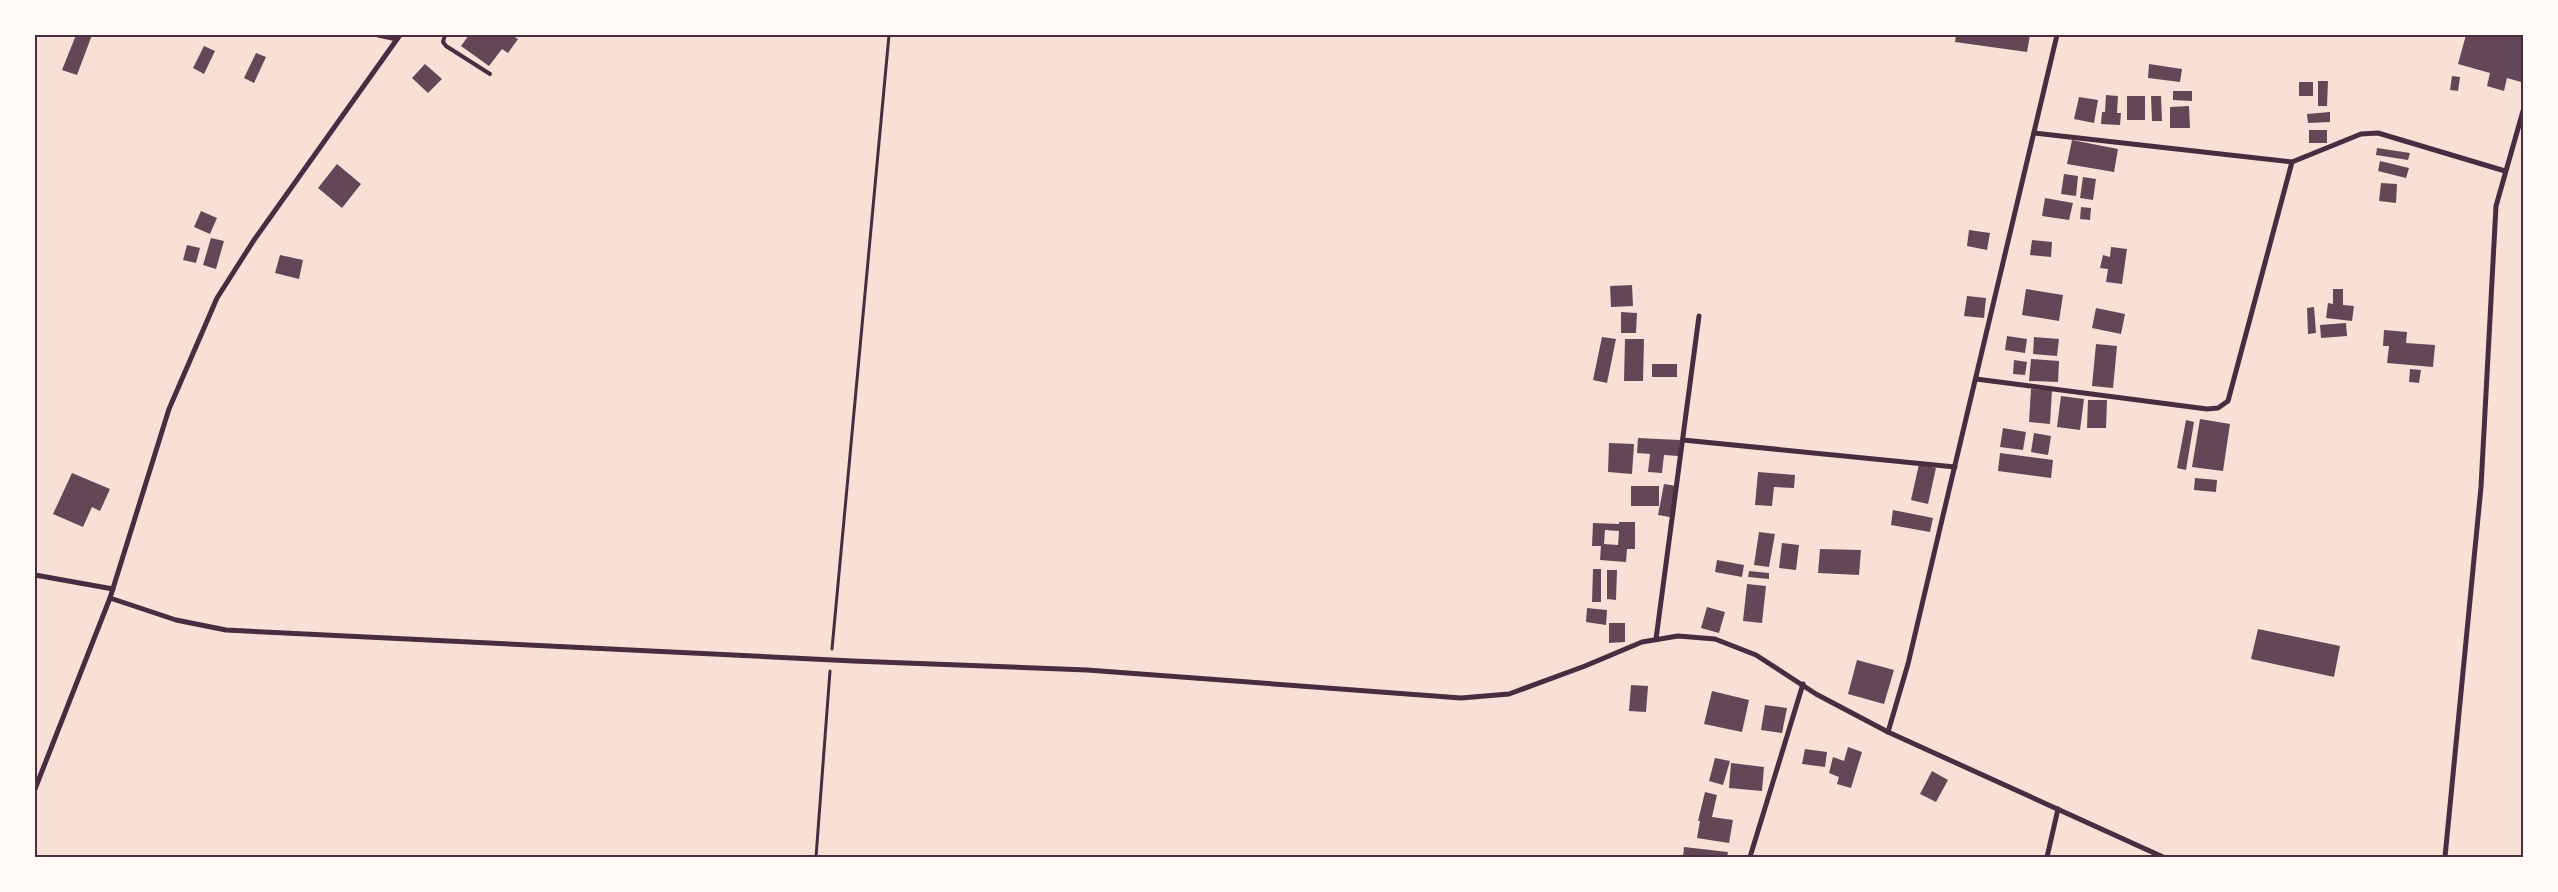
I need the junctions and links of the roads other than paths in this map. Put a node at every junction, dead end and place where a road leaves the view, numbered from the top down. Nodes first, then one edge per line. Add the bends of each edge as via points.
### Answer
1 (378, 35) edge
2 (445, 35) edge
3 (2057, 35) edge
4 (398, 37) edge
5 (490, 74) dead end
6 (2523, 111) edge
7 (2034, 132) junction
8 (2292, 162) junction
9 (2505, 171) junction
10 (1699, 316) dead end
11 (1976, 379) junction
12 (1683, 440) junction
13 (1955, 467) junction
14 (35, 575) edge
15 (113, 589) junction
16 (110, 598) junction
17 (1656, 639) junction
18 (1803, 684) junction
19 (1888, 732) junction
20 (35, 790) edge
21 (2058, 809) junction
22 (1750, 857) edge
23 (2048, 857) edge
24 (2163, 857) edge
25 (2445, 857) edge

1 - 4 street
2 - 5 lane via 443,42 446,46
3 - 7 street
4 - 15 street via 254,240 217,298 170,409
6 - 9 street
7 - 8 street
7 - 11 street
8 - 9 street via 2361,134 2378,134
8 - 11 street via 2228,400 2218,408
9 - 25 street via 2496,206 2481,487
10 - 12 street
11 - 13 street
12 - 13 street
12 - 17 street
13 - 19 street via 1908,664
14 - 15 street
15 - 16 street
16 - 17 street via 176,620 226,630 1087,670 1461,698 1509,694
16 - 20 street
17 - 18 street via 1678,636 1715,639 1756,655
18 - 19 street
18 - 22 street
19 - 21 street
21 - 23 street
21 - 24 street

